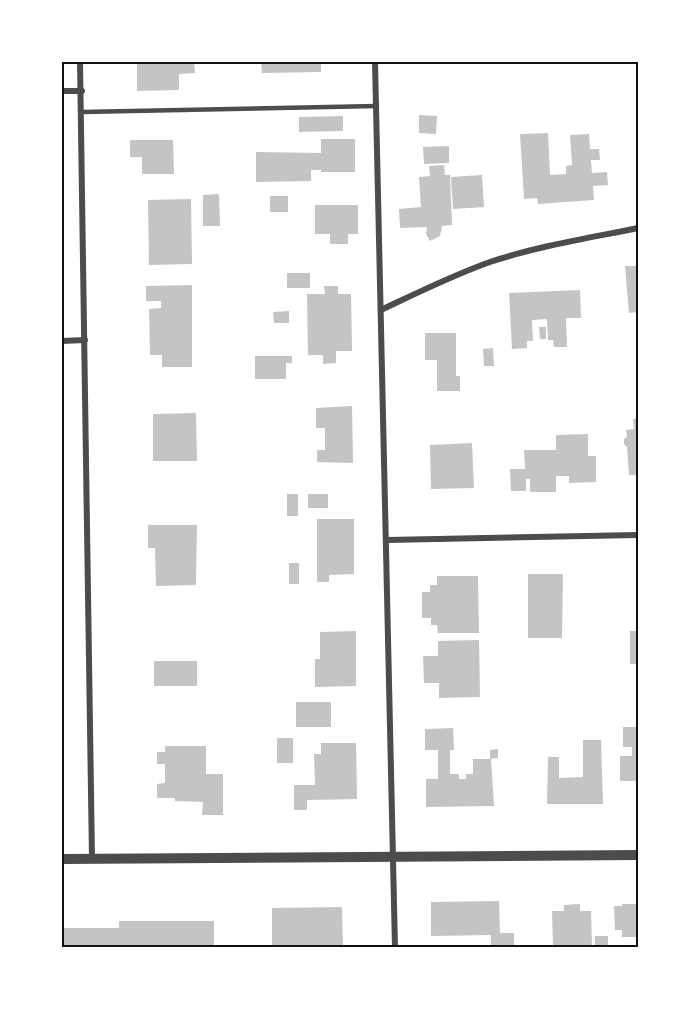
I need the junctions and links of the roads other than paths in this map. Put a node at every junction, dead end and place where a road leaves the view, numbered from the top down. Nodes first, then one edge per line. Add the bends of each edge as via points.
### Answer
1 (81, 62) edge
2 (375, 62) edge
3 (62, 91) edge
4 (82, 91) junction
5 (377, 106) junction
6 (82, 112) junction
7 (639, 228) edge
8 (381, 310) junction
9 (85, 340) junction
10 (62, 341) edge
11 (639, 535) edge
12 (387, 540) junction
13 (639, 855) edge
14 (393, 856) junction
15 (62, 859) edge
16 (92, 859) junction
17 (395, 948) edge

1 - 4 street
2 - 5 street
3 - 4 street
4 - 6 street
5 - 6 lane
5 - 8 street
6 - 9 street
7 - 8 street via 492,261
8 - 12 street
9 - 10 street
9 - 16 street
11 - 12 street
12 - 14 street
13 - 14 street
14 - 16 street
14 - 17 street
15 - 16 street

